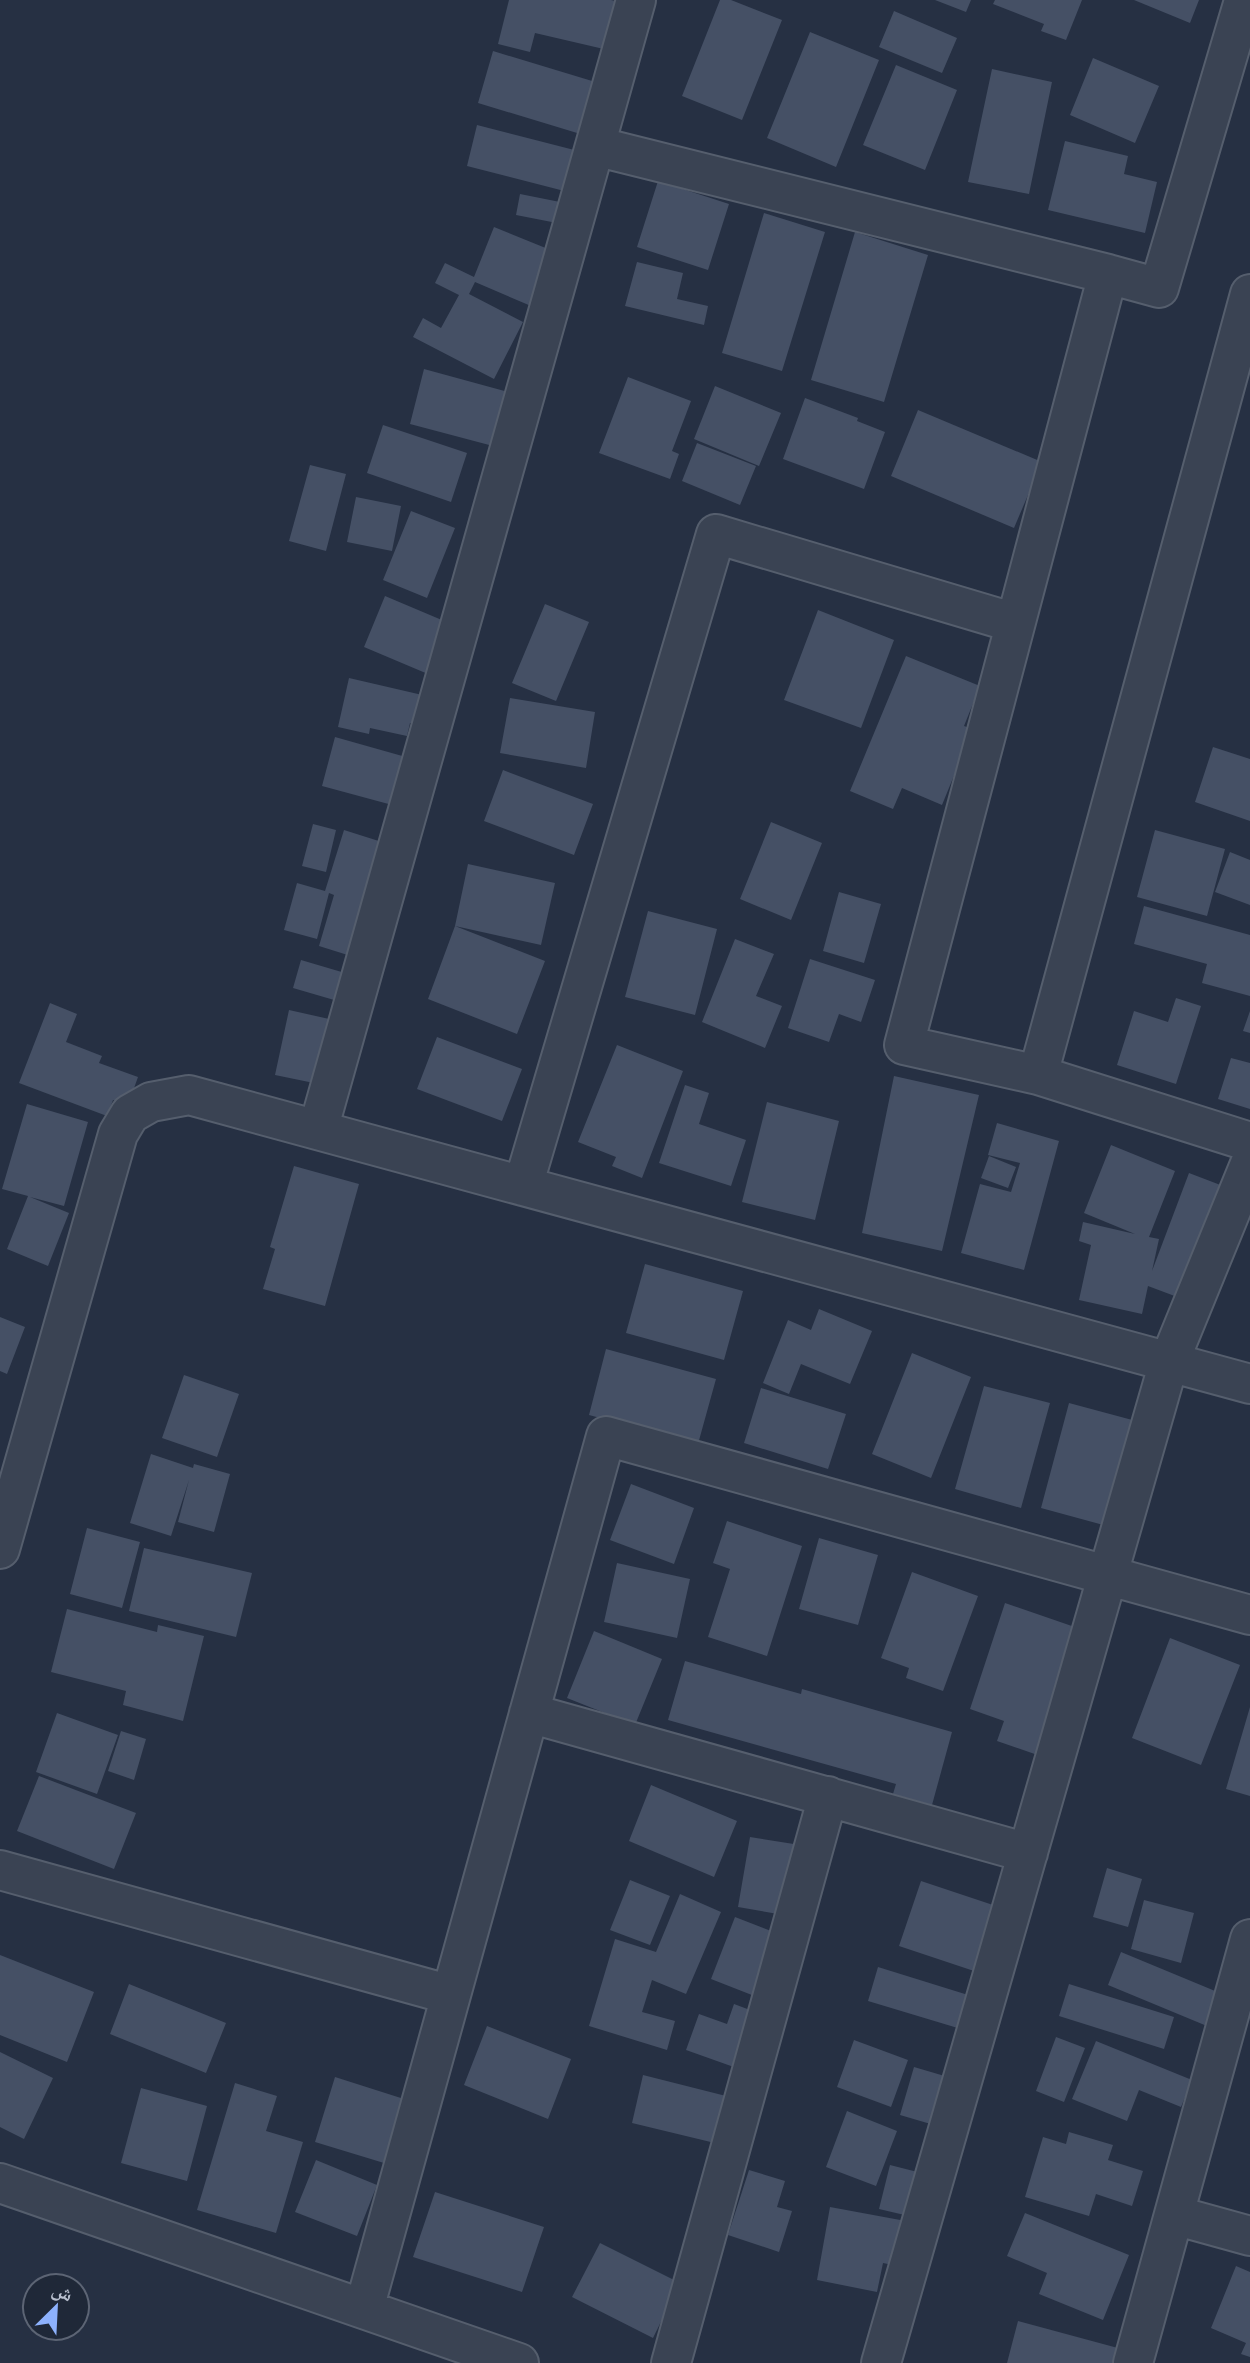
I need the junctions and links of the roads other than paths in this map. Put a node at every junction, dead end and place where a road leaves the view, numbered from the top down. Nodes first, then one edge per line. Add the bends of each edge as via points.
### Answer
1 (636, 0) edge
2 (1250, 6) edge
3 (595, 146) junction
4 (1108, 274) junction
5 (1250, 294) edge
6 (1015, 623) junction
7 (1038, 1075) junction
8 (318, 1130) junction
9 (1250, 1142) edge
10 (1250, 1164) edge
11 (523, 1186) junction
12 (1169, 1362) junction
13 (1250, 1384) edge
14 (0, 1549) edge
15 (1108, 1576) junction
16 (1250, 1615) edge
17 (529, 1713) junction
18 (828, 1796) junction
19 (1028, 1853) junction
20 (0, 1870) edge
21 (1250, 1939) edge
22 (451, 1995) junction
23 (0, 2183) edge
24 (1174, 2215) junction
25 (1250, 2236) edge
26 (364, 2309) junction
27 (519, 2363) edge
28 (671, 2363) edge
29 (881, 2363) edge
30 (1133, 2363) edge

1 - 3 street
2 - 4 street via 1243,4 1159,288
3 - 4 street
3 - 8 street
4 - 6 street
5 - 7 street
6 - 7 street via 904,1045
6 - 11 street via 716,534
7 - 9 street
8 - 11 street
8 - 14 street via 189,1095 151,1102 130,1114 118,1134
10 - 12 street
11 - 12 street
12 - 13 street
12 - 15 street
15 - 16 street
15 - 17 street via 606,1436
15 - 19 street
17 - 18 street
17 - 22 street
18 - 19 street
18 - 28 street
19 - 29 street
20 - 22 street
21 - 24 street
22 - 26 street
23 - 26 street
24 - 25 street
24 - 30 street
26 - 27 street

